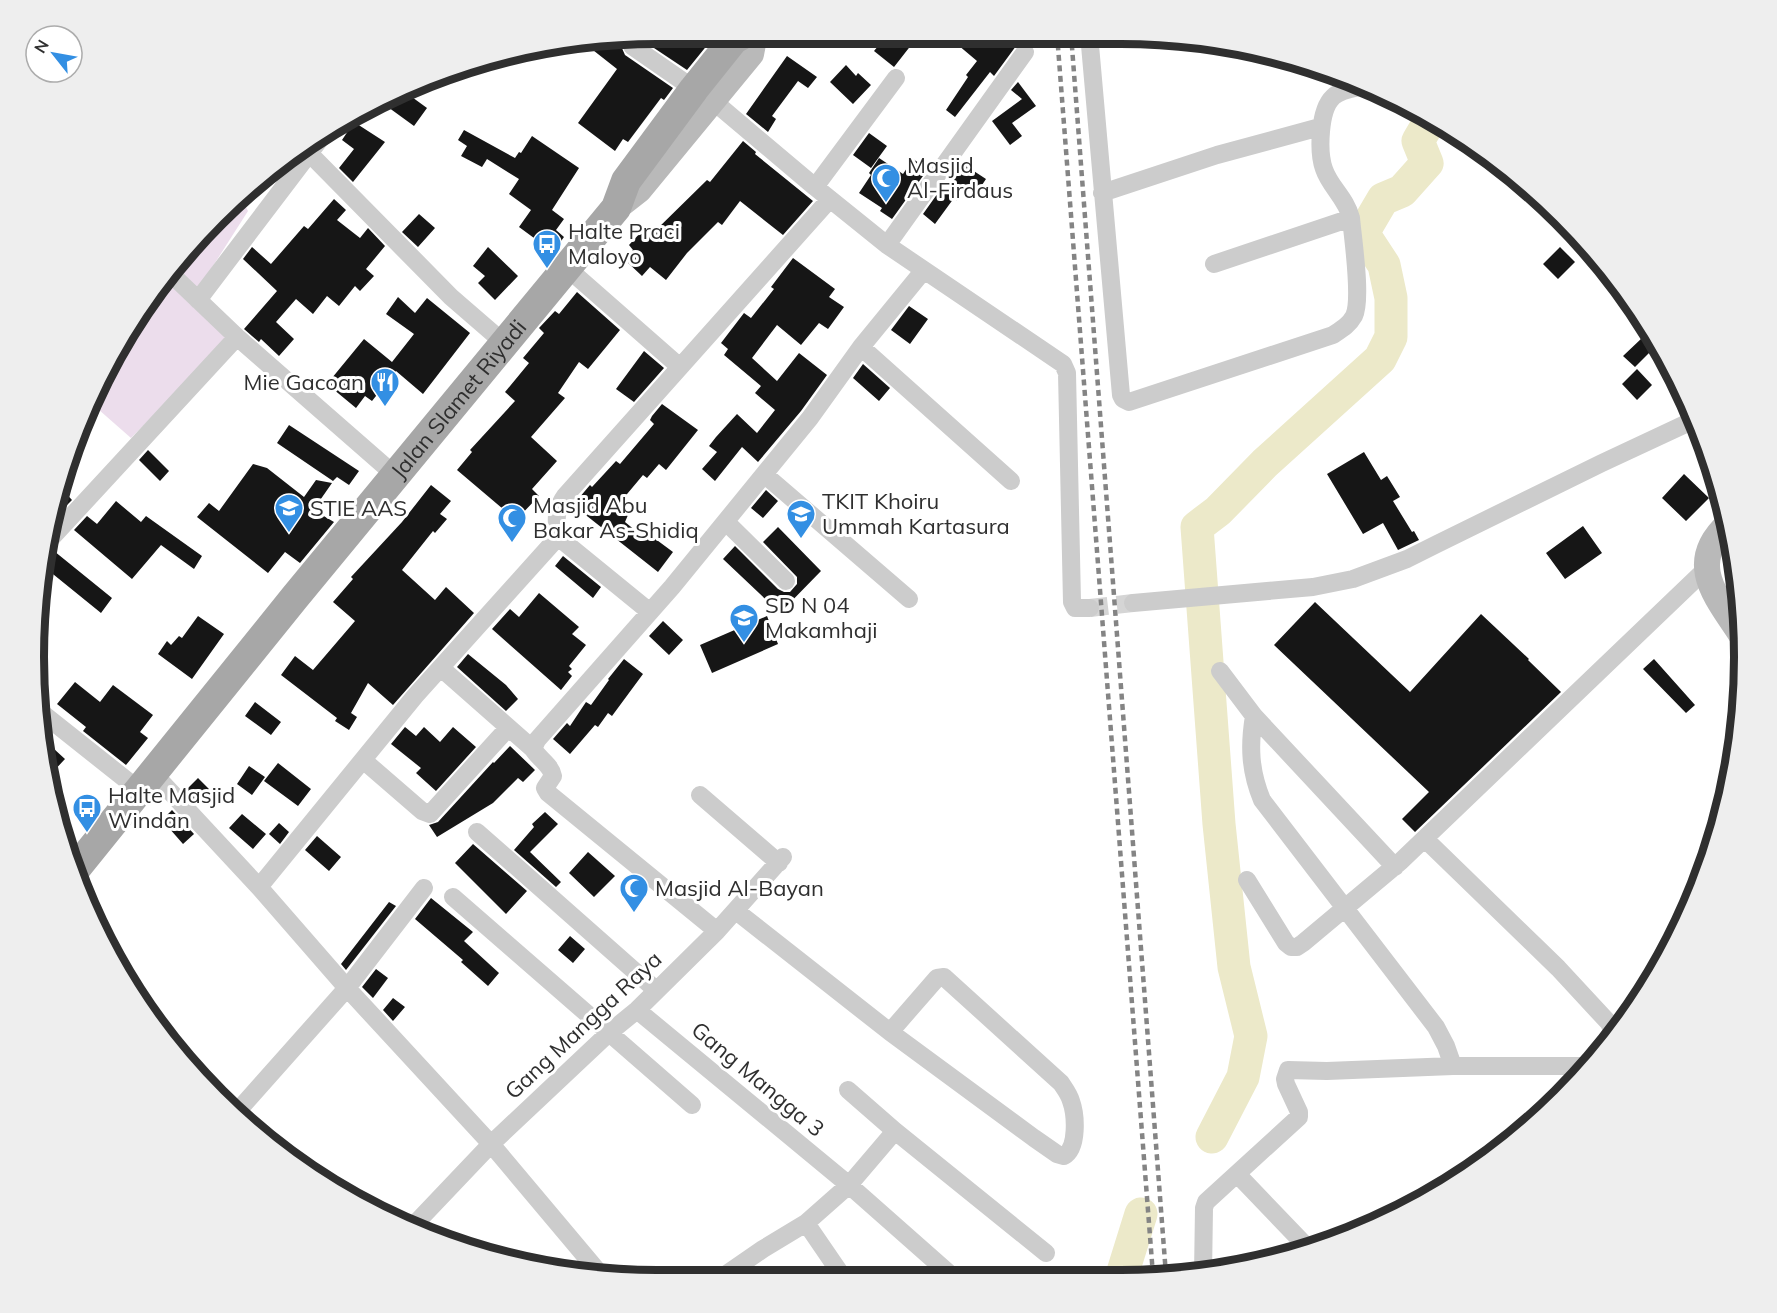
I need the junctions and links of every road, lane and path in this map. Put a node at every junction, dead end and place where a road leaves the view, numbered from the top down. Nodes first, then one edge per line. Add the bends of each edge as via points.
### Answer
1 (740, 44) edge
2 (1090, 44) edge
3 (632, 46) dead end
4 (1025, 52) dead end
5 (896, 78) dead end
6 (1354, 89) edge
7 (703, 94) junction
8 (1320, 127) junction
9 (314, 148) edge
10 (310, 154) junction
11 (815, 187) junction
12 (1102, 193) junction
13 (830, 200) junction
14 (1351, 218) junction
15 (887, 245) junction
16 (1214, 264) dead end
17 (566, 267) junction
18 (924, 270) junction
19 (175, 277) edge
20 (198, 300) junction
21 (237, 337) junction
22 (503, 342) junction
23 (861, 347) junction
24 (680, 367) junction
25 (1687, 423) edge
26 (765, 475) junction
27 (396, 476) junction
28 (1011, 481) dead end
29 (726, 522) junction
30 (56, 533) edge
31 (1721, 533) edge
32 (558, 537) junction
33 (1706, 569) junction
34 (786, 581) dead end
35 (909, 599) dead end
36 (1133, 603) tunnel mouth
37 (1090, 608) tunnel mouth
38 (650, 612) junction
39 (1732, 620) edge
40 (441, 668) junction
41 (1220, 671) dead end
42 (47, 716) edge
43 (1254, 716) junction
44 (508, 728) junction
45 (533, 749) junction
46 (363, 760) junction
47 (146, 781) junction
48 (700, 795) dead end
49 (477, 832) dead end
50 (1425, 839) junction
51 (80, 864) edge
52 (1395, 867) junction
53 (1247, 880) dead end
54 (259, 887) junction
55 (424, 888) dead end
56 (453, 897) dead end
57 (1345, 907) junction
58 (736, 911) junction
59 (717, 931) junction
60 (347, 988) junction
61 (656, 990) junction
62 (637, 1010) junction
63 (1611, 1025) edge
64 (610, 1032) junction
65 (890, 1032) junction
66 (1453, 1066) junction
67 (1576, 1066) edge
68 (848, 1090) dead end
69 (692, 1105) dead end
70 (241, 1107) edge
71 (895, 1131) junction
72 (491, 1144) junction
73 (1238, 1175) junction
74 (849, 1185) junction
75 (418, 1221) edge
76 (806, 1223) junction
77 (1302, 1242) edge
78 (1046, 1253) dead end
79 (1203, 1264) edge
80 (593, 1266) edge
81 (733, 1270) edge
82 (838, 1270) edge
83 (945, 1270) edge

1 - 7 main road, Jalan Slamet Riyadi
2 - 12 street
3 - 7 street
4 - 15 street
5 - 11 street
6 - 8 street via 1339,93 1328,102
7 - 11 street
7 - 17 main road, Jalan Slamet Riyadi via 626,181 616,208
8 - 12 street via 1217,155
8 - 14 street via 1324,171
9 - 10 street
10 - 20 street
10 - 22 street via 451,297
11 - 13 street
12 - 14 street via 1121,395 1129,402 1333,335 1348,325 1355,314 1357,294
13 - 15 street
13 - 24 street
14 - 16 street
15 - 18 street
17 - 22 main road, Jalan Slamet Riyadi
17 - 24 street
18 - 23 street
18 - 37 street via 1066,368 1072,602 1075,608
19 - 20 street
20 - 21 street
21 - 27 street
21 - 30 street
22 - 27 main road, Jalan Slamet Riyadi
23 - 26 street
23 - 28 street
24 - 32 street via 558,506
25 - 36 street via 1371,573 1334,584
26 - 29 street
26 - 35 street
27 - 47 main road, Jalan Slamet Riyadi
29 - 34 street
29 - 38 street
31 - 33 street via 1709,548
32 - 38 street
32 - 40 street
33 - 39 street
33 - 50 street
38 - 45 street
40 - 44 street
40 - 46 street
41 - 43 street
42 - 47 street
43 - 52 street
43 - 57 street via 1252,768 1262,800
44 - 45 street
44 - 46 street via 430,814
45 - 59 street via 553,773 545,788 548,793
46 - 54 street
47 - 51 main road, Jalan Slamet Riyadi
47 - 54 street
48 - 58 street, Gang Mangga Raya via 781,860
49 - 61 street
50 - 52 street
50 - 63 street
52 - 57 street
53 - 57 street via 1291,947 1303,943
54 - 60 street
55 - 60 street
56 - 64 street
57 - 66 street via 1436,1027
58 - 59 street, Gang Mangga Raya
58 - 65 street
59 - 61 street, Gang Mangga Raya
60 - 70 street
60 - 72 street
61 - 62 street, Gang Mangga Raya
62 - 64 street, Gang Mangga Raya
62 - 74 street, Gang Mangga 3
64 - 69 street
64 - 72 street, Gang Mangga Raya
65 - 65 street via 1057,1154 1064,1156 1070,1152 1074,1144 1072,1103 1061,1083 944,977 937,978
66 - 67 street
66 - 73 street via 1288,1070 1286,1084 1299,1117
68 - 71 street
71 - 74 street
71 - 78 street
72 - 75 street, Gang Mangga Raya
72 - 80 street
73 - 77 street
73 - 79 street via 1206,1202
74 - 76 street
74 - 83 street, Gang Mangga 3
76 - 81 street
76 - 82 street

